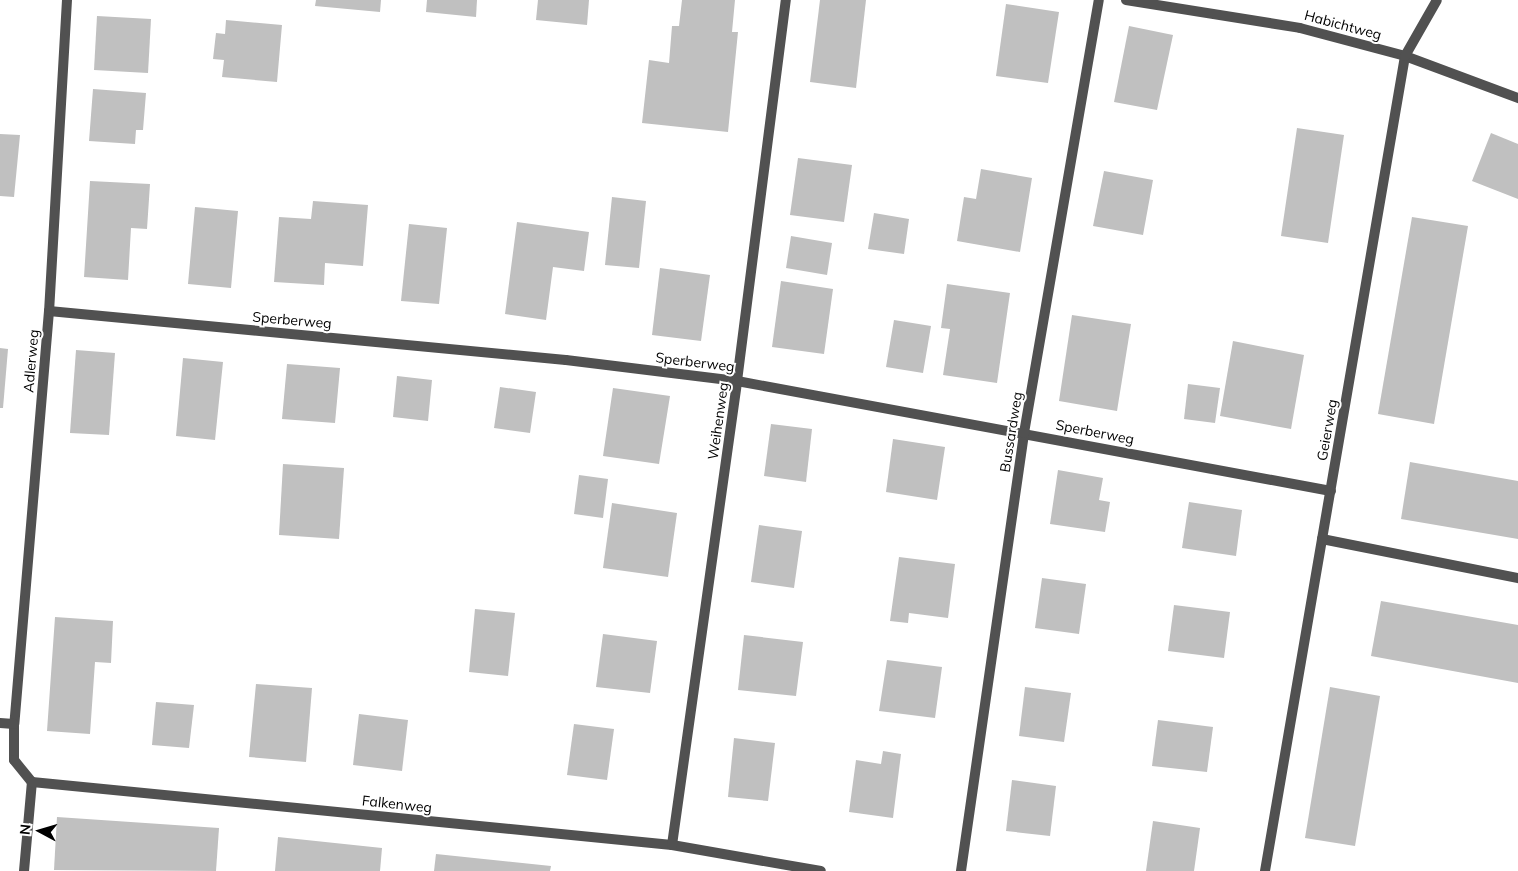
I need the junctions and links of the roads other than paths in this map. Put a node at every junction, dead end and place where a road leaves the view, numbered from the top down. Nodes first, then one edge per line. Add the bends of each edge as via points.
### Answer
1 (66, 0) edge
2 (786, 0) edge
3 (1099, 0) edge
4 (1126, 0) edge
5 (1437, 0) edge
6 (1405, 56) junction
7 (1518, 98) edge
8 (49, 311) junction
9 (737, 382) junction
10 (1024, 432) junction
11 (1331, 492) junction
12 (1322, 539) junction
13 (1518, 578) edge
14 (0, 724) edge
15 (14, 724) junction
16 (32, 782) junction
17 (672, 845) junction
18 (24, 871) edge
19 (821, 871) edge
20 (961, 871) edge
21 (1265, 871) edge

1 - 8 street, Adlerweg
2 - 9 street, Weihenweg
3 - 10 street, Bussardweg
4 - 6 street, Habichtweg via 1300,28
5 - 6 street, Geierweg
6 - 7 street, Habichtweg
6 - 11 street, Geierweg
8 - 9 street, Sperberweg via 566,360
8 - 15 street, Adlerweg
9 - 10 street, Sperberweg
9 - 17 street, Weihenweg
10 - 11 street, Sperberweg
10 - 20 street, Bussardweg
11 - 12 street, Geierweg
12 - 13 street
12 - 21 street, Geierweg
14 - 15 street
15 - 16 street via 14,760
16 - 17 street, Falkenweg
16 - 18 street
17 - 19 street, Falkenweg

